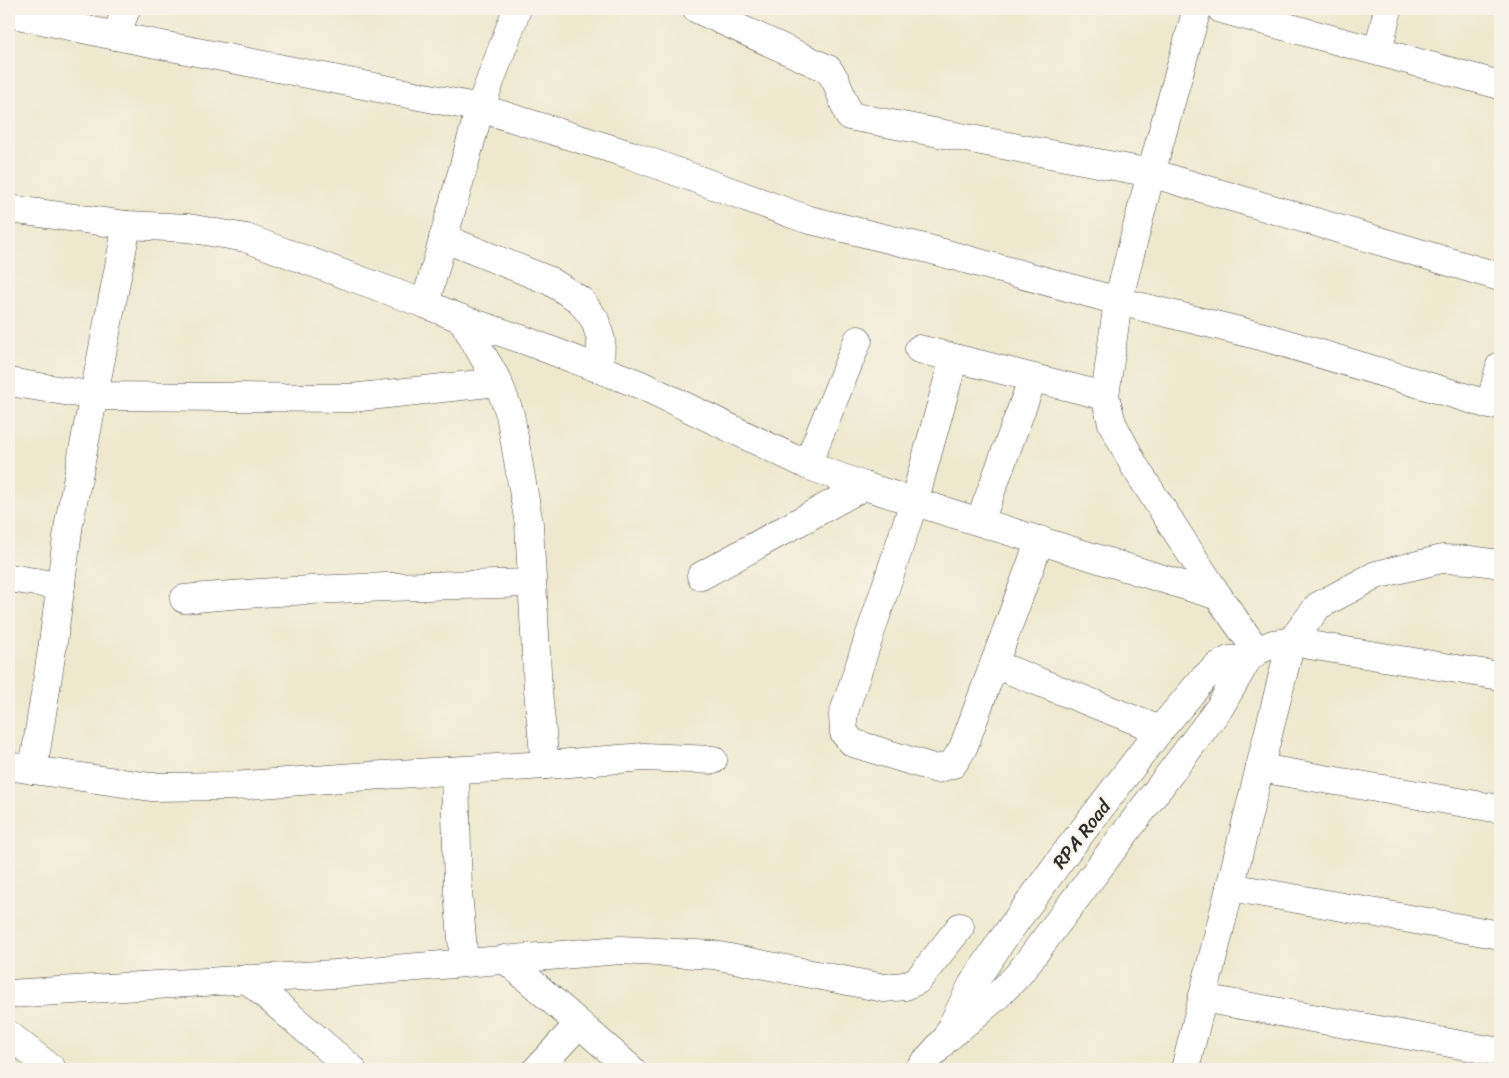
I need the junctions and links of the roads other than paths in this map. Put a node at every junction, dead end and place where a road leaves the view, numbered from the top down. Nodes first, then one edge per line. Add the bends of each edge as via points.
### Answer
1 (126, 9) edge
2 (516, 9) edge
3 (697, 9) edge
4 (1198, 9) edge
5 (1221, 9) edge
6 (1388, 9) edge
7 (9, 13) edge
8 (116, 36) junction
9 (1378, 51) junction
10 (1500, 85) edge
11 (480, 108) junction
12 (1151, 173) junction
13 (9, 209) edge
14 (126, 225) junction
15 (443, 238) junction
16 (1500, 277) edge
17 (1118, 301) junction
18 (425, 304) junction
19 (462, 320) junction
20 (858, 340) dead end
21 (919, 349) dead end
22 (954, 358) junction
23 (1500, 366) edge
24 (600, 369) junction
25 (1033, 378) junction
26 (9, 382) edge
27 (498, 382) junction
28 (95, 396) junction
29 (1106, 396) junction
30 (1495, 407) edge
31 (807, 465) junction
32 (864, 486) junction
33 (914, 502) junction
34 (980, 522) junction
35 (1040, 540) junction
36 (1500, 564) edge
37 (701, 576) dead end
38 (9, 578) edge
39 (532, 584) junction
40 (61, 586) junction
41 (1218, 596) junction
42 (184, 599) dead end
43 (1292, 642) junction
44 (1252, 656) junction
45 (994, 664) junction
46 (1500, 676) edge
47 (1160, 730) junction
48 (713, 760) dead end
49 (544, 765) junction
50 (21, 768) edge
51 (1260, 768) junction
52 (455, 770) junction
53 (1500, 809) edge
54 (1230, 887) junction
55 (960, 926) dead end
56 (1500, 935) edge
57 (505, 959) junction
58 (464, 962) junction
59 (247, 979) junction
60 (9, 994) edge
61 (1202, 998) junction
62 (579, 1024) junction
63 (9, 1035) edge
64 (945, 1040) junction
65 (1500, 1052) edge
66 (52, 1069) edge
67 (352, 1069) edge
68 (537, 1069) edge
69 (631, 1069) edge
70 (920, 1069) edge
71 (1184, 1069) edge

1 - 8 street
2 - 11 street
3 - 12 street via 828,69 849,116
4 - 12 street
5 - 9 street
6 - 9 street
7 - 8 street
8 - 11 street
9 - 10 street
11 - 15 street
11 - 17 street via 631,155 806,219
12 - 16 street
12 - 17 street
13 - 14 street
14 - 18 street via 188,228 246,238
14 - 28 street
15 - 18 street
15 - 24 street via 550,281 580,300 596,320 601,340
17 - 29 street
17 - 30 street via 1264,337
18 - 19 street
19 - 24 street
19 - 27 street
20 - 31 street
21 - 22 street
22 - 25 street
22 - 33 street
23 - 30 street
24 - 31 street via 641,384
25 - 29 street
25 - 34 street
26 - 28 street
27 - 28 street via 351,398
27 - 39 street via 510,414 526,506
28 - 40 street via 69,523
29 - 41 street via 1112,423 1135,467
31 - 32 street
32 - 33 street
32 - 37 street
33 - 34 street
33 - 45 street via 843,715 844,733 853,742 938,769 953,764 963,748
34 - 35 street
35 - 41 street
35 - 45 street
36 - 43 street via 1442,560 1376,575 1318,606
38 - 40 street
39 - 42 street via 399,586 240,593
39 - 49 street
40 - 50 street
41 - 44 street
43 - 44 street, RPA Road via 1273,644
43 - 46 street, RPA Road
43 - 51 street
44 - 47 street, RPA Road via 1229,660 1218,666
44 - 64 street, RPA Road via 1220,707 1018,975
45 - 47 street
47 - 64 street, RPA Road via 1000,944 972,985
48 - 49 street via 644,757
49 - 52 street
50 - 52 street via 151,787 233,786
51 - 53 street
51 - 54 street
52 - 58 street via 458,892
54 - 56 street
54 - 61 street
55 - 57 street via 918,980 898,987 884,988 714,955 620,950
57 - 58 street
57 - 62 street
58 - 59 street
59 - 60 street
59 - 67 street
61 - 65 street
61 - 71 street
62 - 68 street
62 - 69 street
63 - 66 street
64 - 70 street, RPA Road

